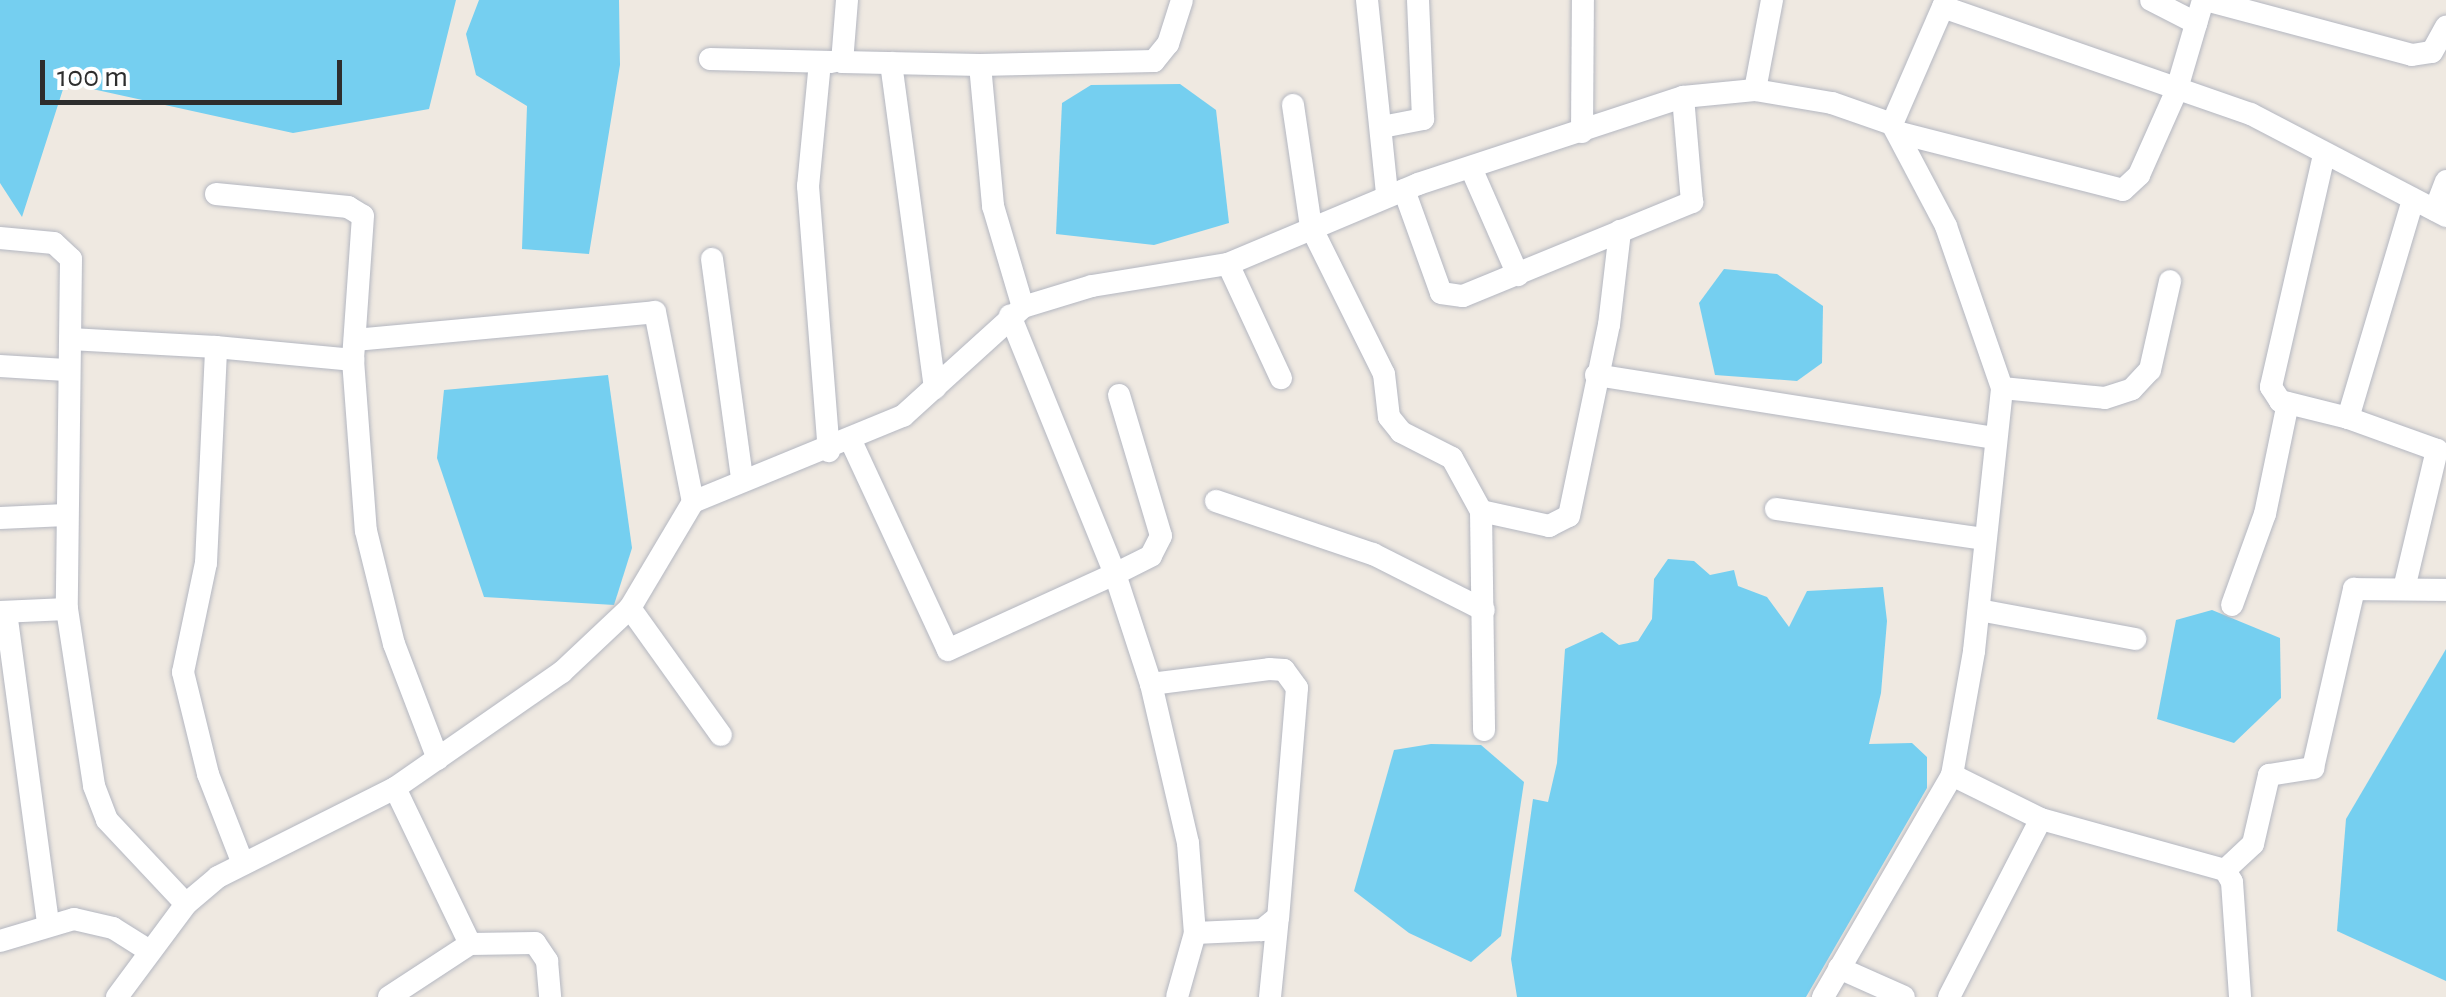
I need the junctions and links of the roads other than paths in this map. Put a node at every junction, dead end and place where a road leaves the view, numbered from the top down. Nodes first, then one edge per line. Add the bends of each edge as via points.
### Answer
1 (847, 0) edge
2 (1182, 0) edge
3 (1368, 0) edge
4 (1418, 0) edge
5 (1583, 0) edge
6 (1772, 0) edge
7 (2152, 0) edge
8 (2204, 0) edge
9 (1945, 3) edge
10 (2196, 24) junction
11 (2446, 27) edge
12 (710, 59) dead end
13 (831, 62) junction
14 (892, 63) junction
15 (980, 65) junction
16 (1754, 90) junction
17 (2176, 92) junction
18 (1683, 98) junction
19 (1293, 106) dead end
20 (1382, 127) junction
21 (1896, 129) junction
22 (1582, 132) junction
23 (2324, 155) junction
24 (1471, 168) junction
25 (2446, 180) edge
26 (1395, 193) junction
27 (216, 194) dead end
28 (2412, 200) junction
29 (2440, 213) edge
30 (1312, 227) junction
31 (1620, 231) junction
32 (0, 238) edge
33 (712, 259) dead end
34 (1228, 264) junction
35 (1518, 274) junction
36 (2170, 282) dead end
37 (1016, 311) junction
38 (70, 339) junction
39 (216, 347) junction
40 (354, 350) junction
41 (0, 366) edge
42 (66, 370) junction
43 (1596, 375) junction
44 (1281, 378) dead end
45 (934, 388) junction
46 (2002, 388) junction
47 (1120, 395) dead end
48 (2288, 403) junction
49 (2348, 418) junction
50 (1992, 438) junction
51 (840, 446) junction
52 (742, 478) junction
53 (1216, 501) dead end
54 (692, 502) junction
55 (1776, 508) dead end
56 (1480, 511) junction
57 (66, 515) junction
58 (0, 518) edge
59 (1984, 539) junction
60 (1115, 574) junction
61 (2404, 588) junction
62 (2446, 590) edge
63 (2232, 606) dead end
64 (67, 608) junction
65 (630, 608) junction
66 (1484, 610) junction
67 (1979, 610) junction
68 (3, 612) edge
69 (2134, 640) dead end
70 (1151, 684) junction
71 (1484, 730) dead end
72 (721, 735) dead end
73 (438, 759) junction
74 (1952, 775) junction
75 (395, 788) junction
76 (2041, 819) junction
77 (243, 864) junction
78 (2225, 870) junction
79 (186, 904) junction
80 (1278, 917) junction
81 (48, 922) junction
82 (1195, 933) junction
83 (0, 941) edge
84 (470, 944) junction
85 (148, 950) junction
86 (1838, 968) junction
87 (117, 997) edge
88 (389, 997) edge
89 (550, 997) edge
90 (1177, 997) edge
91 (1270, 997) edge
92 (1823, 997) edge
93 (1904, 997) edge
94 (1949, 997) edge
95 (2240, 997) edge

1 - 13 street
2 - 15 street via 1168,44 1154,61
3 - 20 street
4 - 20 street via 1424,119
5 - 22 street
6 - 16 street
7 - 10 street
8 - 10 street
8 - 11 street via 2412,55 2432,52
9 - 17 street
9 - 21 street
10 - 17 street
12 - 13 street
13 - 14 street
13 - 51 street via 808,186
14 - 15 street
14 - 45 street
15 - 37 street via 993,206
16 - 18 street
16 - 21 street via 1832,103
17 - 21 street via 2139,175 2123,190
17 - 23 street via 2251,114
18 - 22 street
18 - 31 street via 1692,202
19 - 30 street
20 - 26 street
21 - 46 street via 1946,226
22 - 24 street
23 - 28 street
23 - 48 street via 2271,387 2273,396
24 - 26 street
24 - 35 street
25 - 29 street
26 - 30 street
26 - 35 street via 1446,298
27 - 40 street via 358,210
28 - 29 street
28 - 49 street
30 - 34 street
30 - 56 street via 1384,374 1394,425 1452,458
31 - 35 street
31 - 43 street
32 - 38 street via 54,243 72,259
33 - 52 street
34 - 37 street via 1092,286
34 - 44 street
36 - 46 street via 2150,370 2132,390 2105,398
37 - 45 street
37 - 60 street
38 - 39 street
38 - 42 street
39 - 40 street
39 - 77 street via 206,563 183,672 208,774
40 - 54 street via 656,312
40 - 73 street via 366,531 394,644
41 - 42 street
42 - 57 street
43 - 50 street
43 - 56 street via 1565,524
45 - 51 street via 903,416
46 - 50 street
47 - 60 street via 1162,536 1151,556
48 - 49 street
48 - 63 street via 2265,514
49 - 61 street via 2437,450
50 - 59 street
51 - 52 street
51 - 60 street via 948,650
52 - 54 street
53 - 66 street via 1373,554
54 - 65 street
55 - 59 street
56 - 66 street
57 - 58 street
57 - 64 street
59 - 67 street
60 - 70 street
61 - 62 street
61 - 78 street via 2354,589 2313,768 2270,775 2253,844
64 - 68 street
64 - 79 street via 99,804 118,834
65 - 72 street
65 - 73 street via 562,672
66 - 71 street
67 - 69 street
67 - 74 street
68 - 81 street
70 - 80 street via 1269,669 1293,679 1298,721
70 - 82 street via 1184,820
73 - 75 street
74 - 76 street
74 - 86 street
75 - 77 street
75 - 84 street
76 - 78 street
76 - 94 street
77 - 79 street
78 - 95 street via 2232,882
79 - 85 street
80 - 82 street via 1262,930
80 - 91 street
81 - 83 street
81 - 85 street via 97,922
82 - 90 street
84 - 88 street
84 - 89 street via 535,942 547,961
85 - 87 street
86 - 92 street
86 - 93 street

